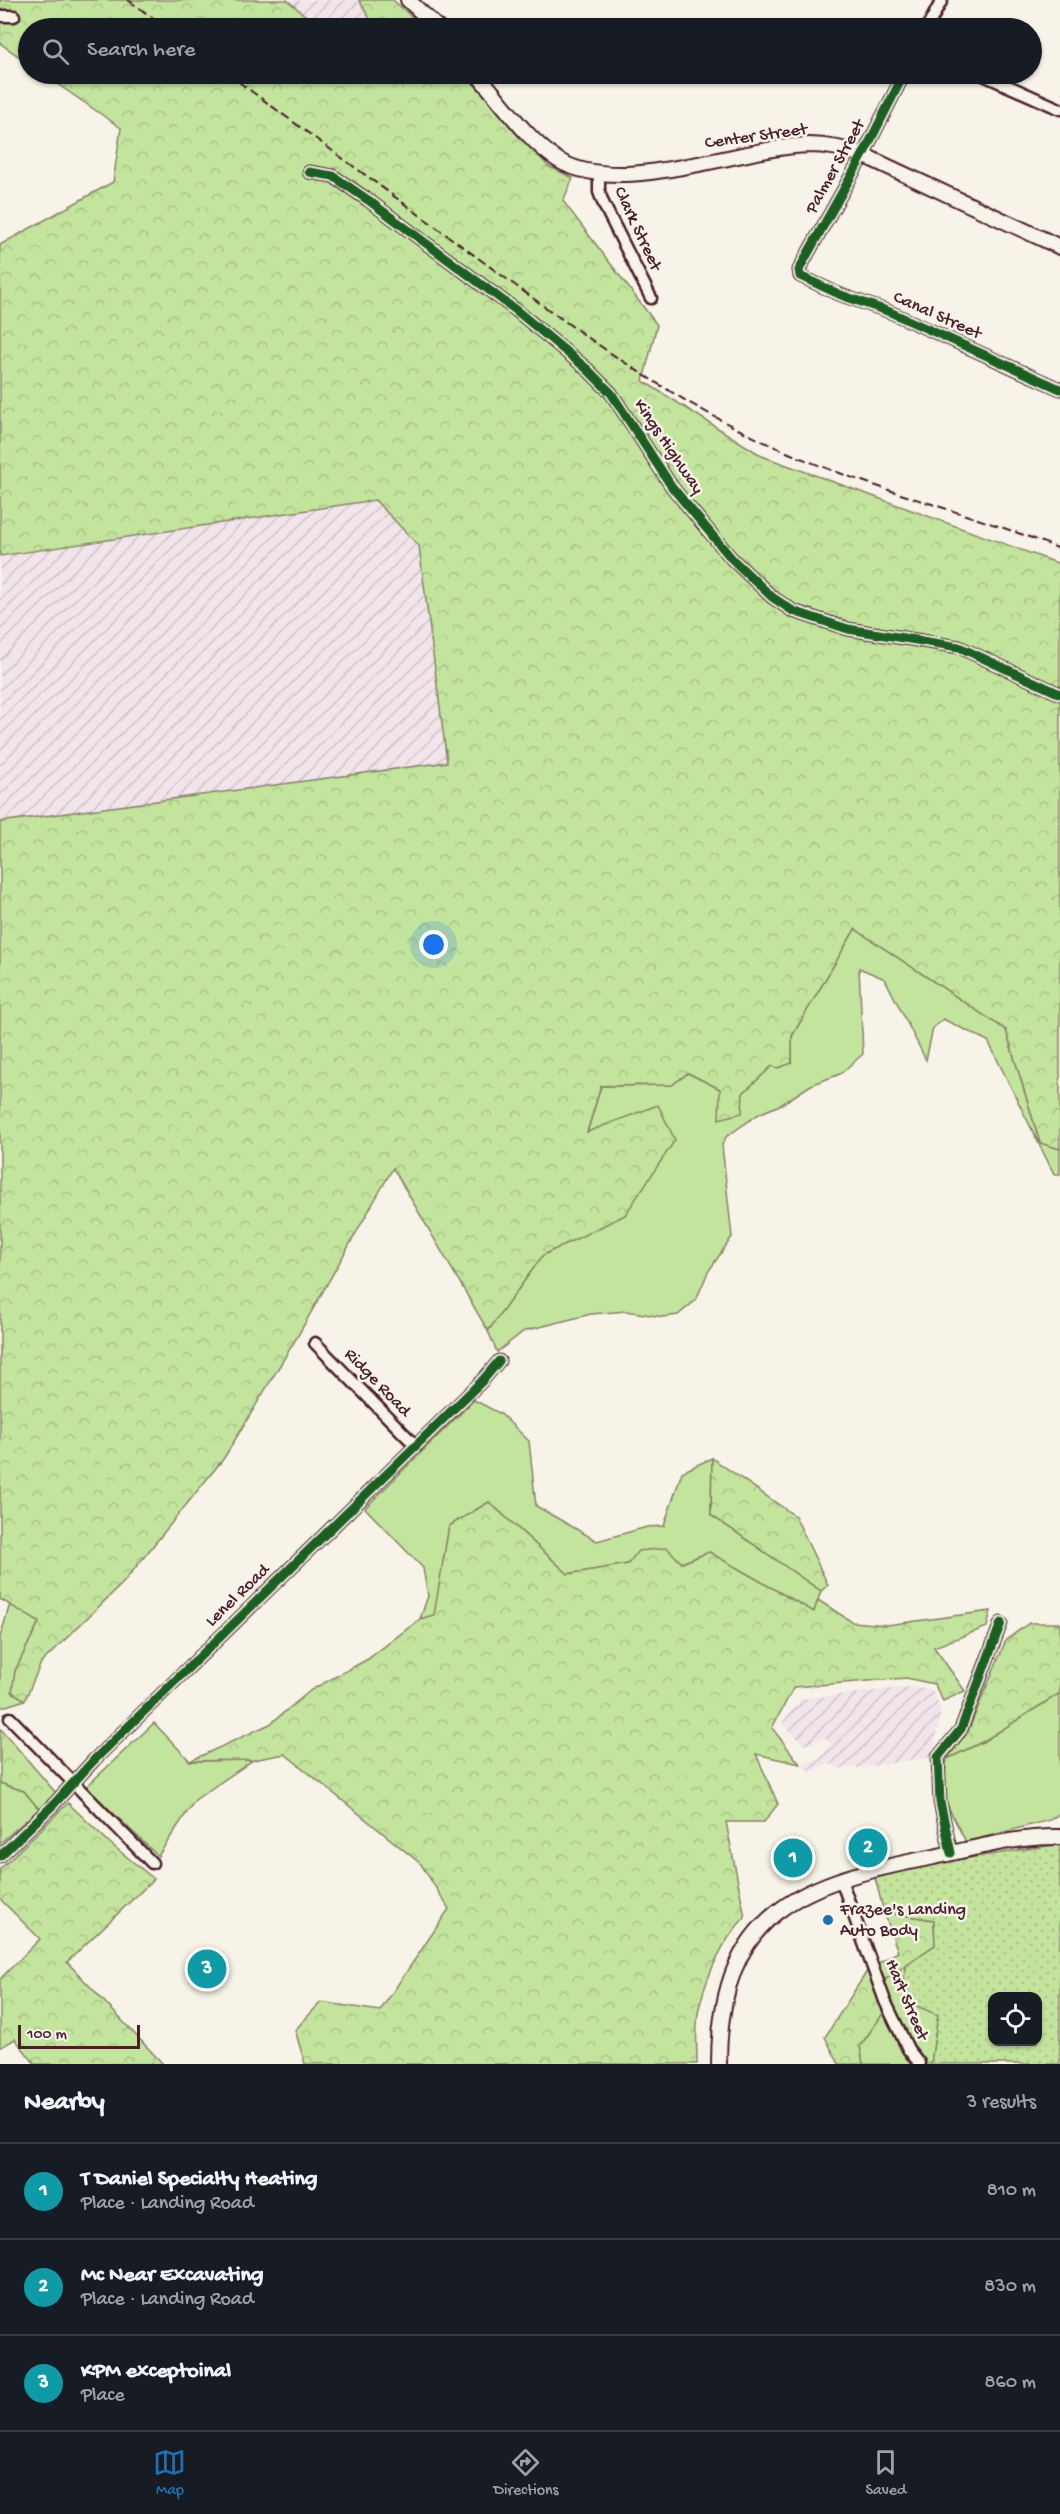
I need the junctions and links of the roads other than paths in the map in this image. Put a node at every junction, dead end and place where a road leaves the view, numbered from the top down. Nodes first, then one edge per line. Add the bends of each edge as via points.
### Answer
1 (408, 0) edge
2 (942, 0) edge
3 (0, 16) edge
4 (14, 16) dead end
5 (427, 18) edge
6 (932, 18) edge
7 (486, 84) edge
8 (899, 84) edge
9 (1004, 84) edge
10 (1060, 109) edge
11 (863, 154) junction
12 (309, 172) dead end
13 (598, 172) junction
14 (1060, 247) edge
15 (800, 276) joint
16 (651, 298) dead end
17 (1060, 389) edge
18 (1060, 694) edge
19 (315, 1343) dead end
20 (499, 1361) dead end
21 (416, 1446) junction
22 (1001, 1623) dead end
23 (10, 1718) dead end
24 (74, 1782) junction
25 (1060, 1837) edge
26 (951, 1853) junction
27 (0, 1856) edge
28 (152, 1863) dead end
29 (841, 1880) junction
30 (919, 2063) edge
31 (719, 2064) edge

1 - 5 main road
2 - 6 street
3 - 4 street
7 - 13 main road, Center Street via 543,148 575,167
8 - 11 street, Palmer Street
9 - 10 street
11 - 13 main road, Center Street via 810,145 664,169
11 - 14 main road, Center Street
11 - 15 street, Palmer Street via 807,255
12 - 18 street, Kings Highway via 333,176 368,200 518,311 587,369 611,393 672,487 732,559 772,597 794,612 848,630 959,647
13 - 16 street, Clark Street via 604,206
15 - 17 street, Canal Street
19 - 21 street, Ridge Road
20 - 21 street, Lenel Road
21 - 24 street, Lenel Road
22 - 26 street via 961,1729 938,1757 939,1802
23 - 24 street
24 - 27 street, Lenel Road
24 - 28 street
25 - 26 main road
26 - 29 main road
29 - 30 street, Hart Street via 885,2001
29 - 31 main road via 785,1905 766,1919 750,1940 722,2011

